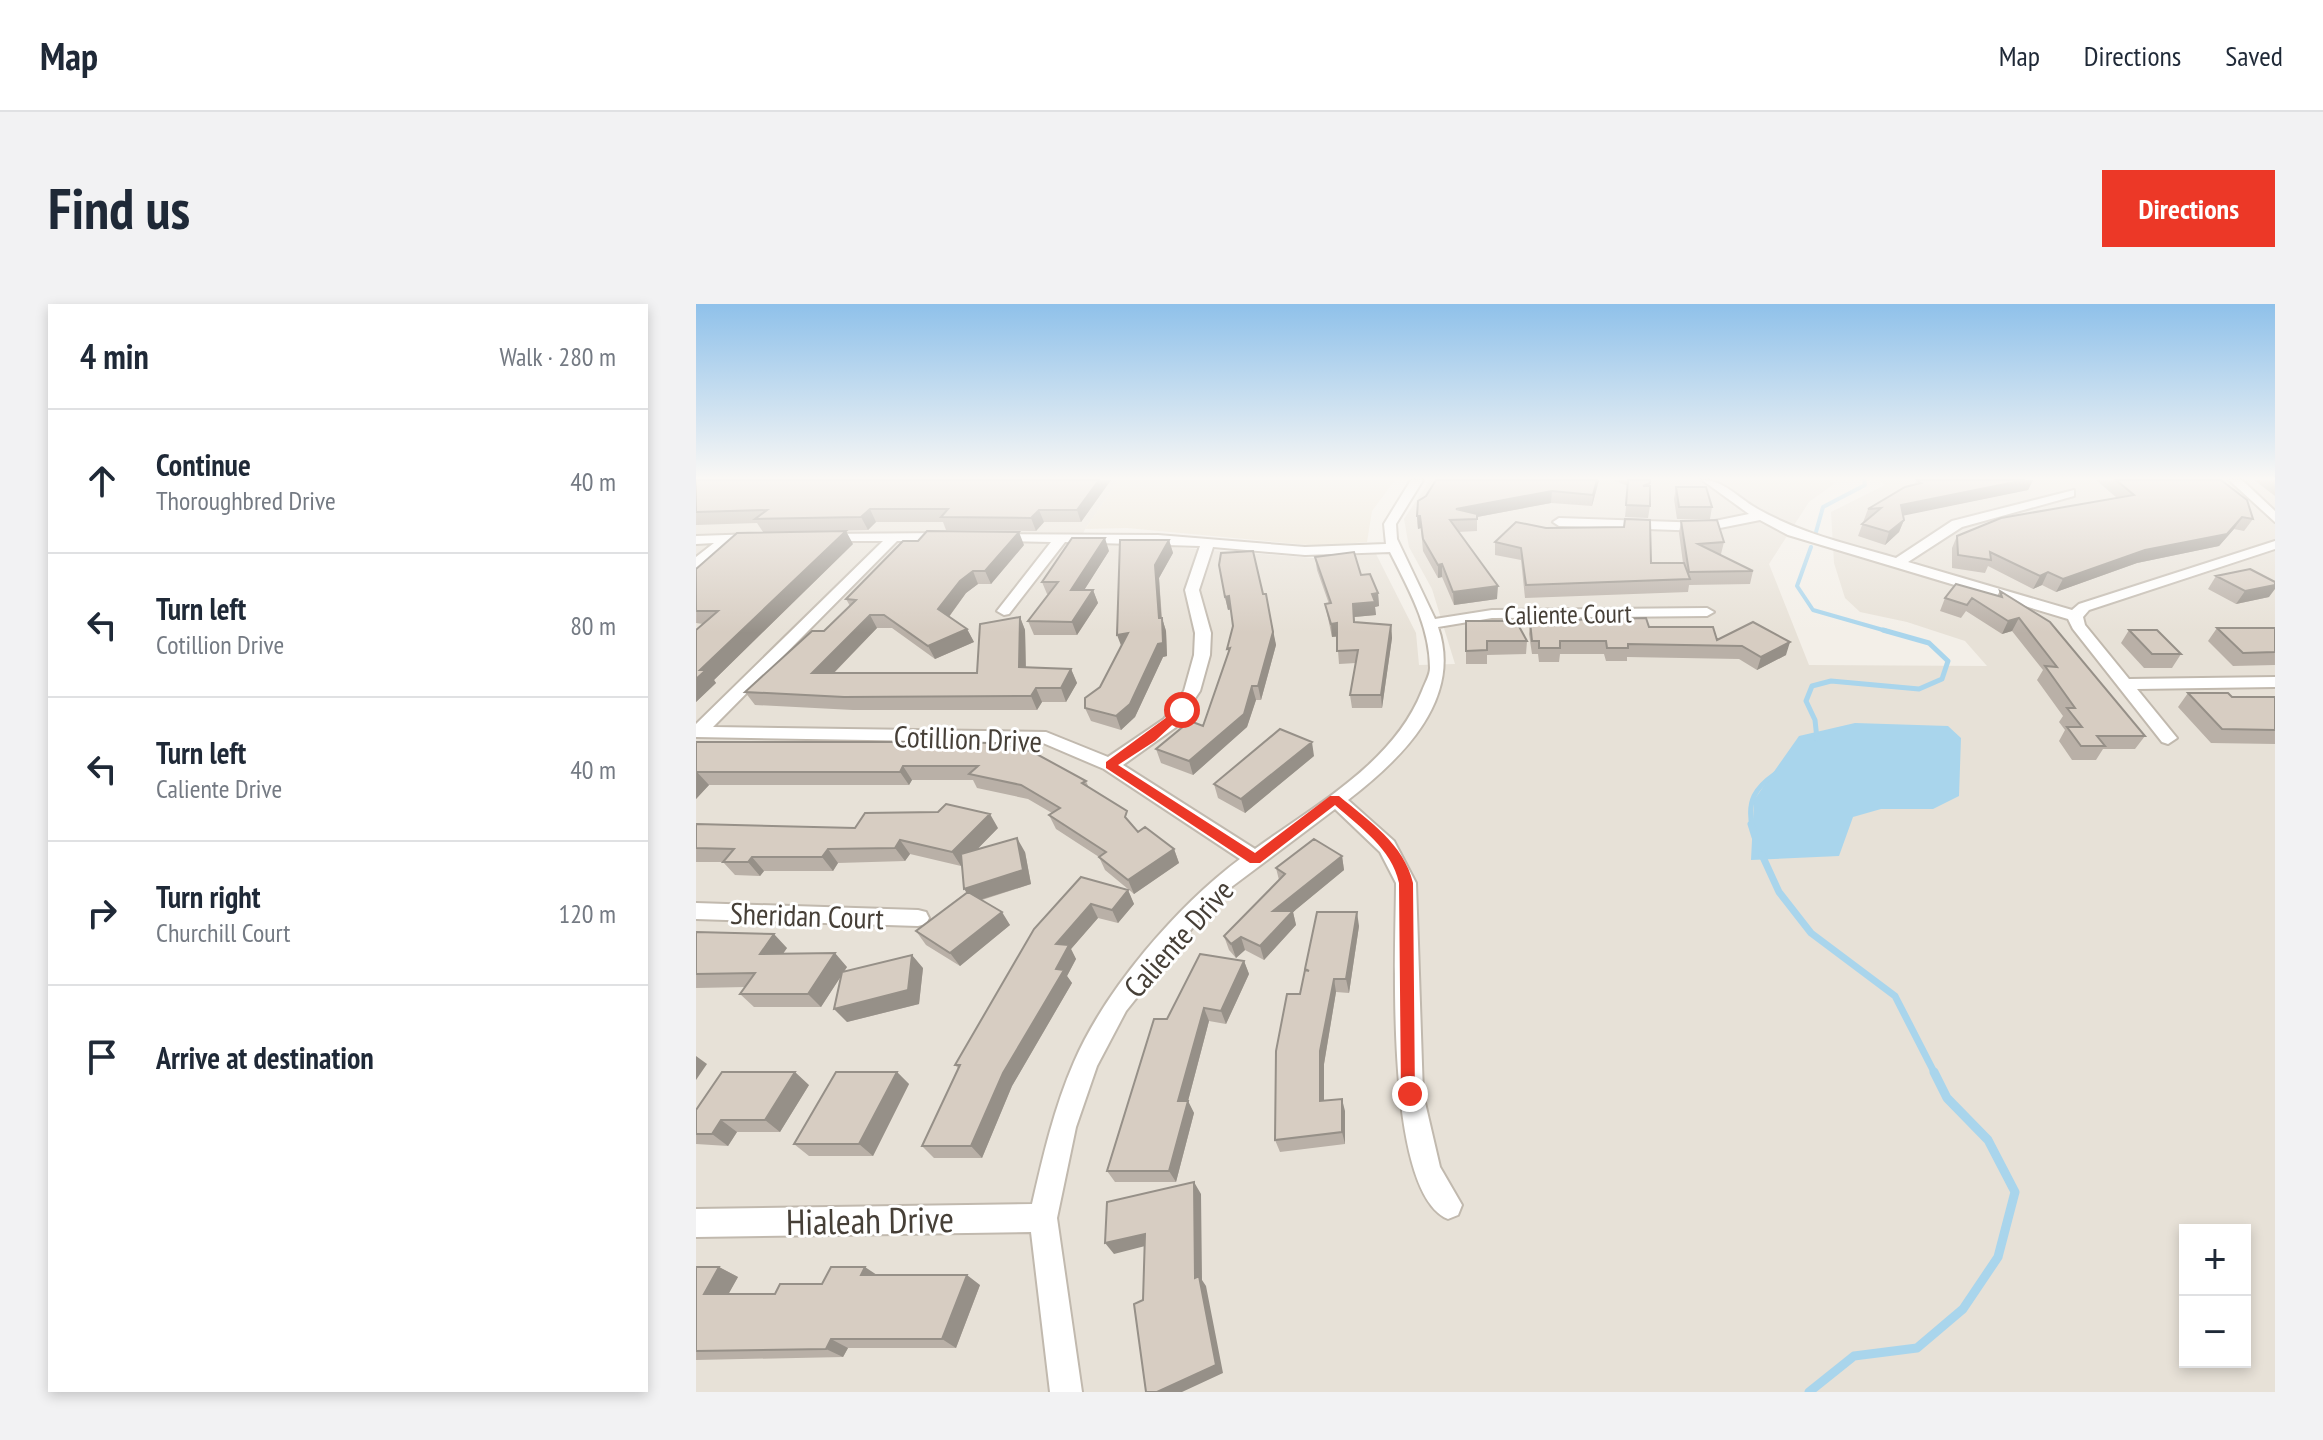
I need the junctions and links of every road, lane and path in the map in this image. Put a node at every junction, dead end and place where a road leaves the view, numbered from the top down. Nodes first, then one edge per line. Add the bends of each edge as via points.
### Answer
1 (1391, 531) edge
2 (1790, 531) edge
3 (1947, 531) edge
4 (895, 536) junction
5 (766, 537) edge
6 (808, 537) edge
7 (970, 537) edge
8 (985, 537) edge
9 (1061, 538) junction
10 (728, 539) junction
11 (696, 540) edge
12 (1208, 543) junction
13 (1393, 548) junction
14 (2272, 549) edge
15 (696, 564) edge
16 (1896, 564) junction
17 (1004, 611) dead end
18 (1707, 612) dead end
19 (2075, 616) junction
20 (1430, 624) junction
21 (2275, 682) edge
22 (2124, 684) junction
23 (697, 732) edge
24 (2168, 738) dead end
25 (1110, 765) junction
26 (1335, 799) junction
27 (1255, 859) junction
28 (696, 911) edge
29 (918, 918) dead end
30 (1448, 1205) dead end
31 (1043, 1218) junction
32 (696, 1223) edge
33 (1066, 1392) edge

1 - 13 street
2 - 16 street
3 - 16 street
4 - 6 street
4 - 7 street
4 - 23 street
5 - 10 street
8 - 9 street
9 - 12 street
9 - 17 street
10 - 11 street
10 - 15 street
12 - 13 street via 1305,551
12 - 25 street via 1192,590 1203,633 1192,691 1170,723
13 - 20 street, Caliente Drive
14 - 19 street via 2084,607
16 - 19 street
18 - 20 street, Caliente Court via 1492,614
19 - 22 street
20 - 26 street, Caliente Drive via 1438,671 1420,718 1379,767
21 - 22 street
22 - 24 street
23 - 25 street, Cotillion Drive via 1025,735 1062,743
25 - 27 street, Cotillion Drive
26 - 27 street, Caliente Drive
26 - 30 street via 1376,833 1402,864 1410,1094 1428,1172
27 - 31 street, Caliente Drive via 1193,911 1118,1004 1086,1063 1063,1127
28 - 29 street, Sheridan Court
31 - 32 street, Hialeah Drive
31 - 33 street, Caliente Drive

